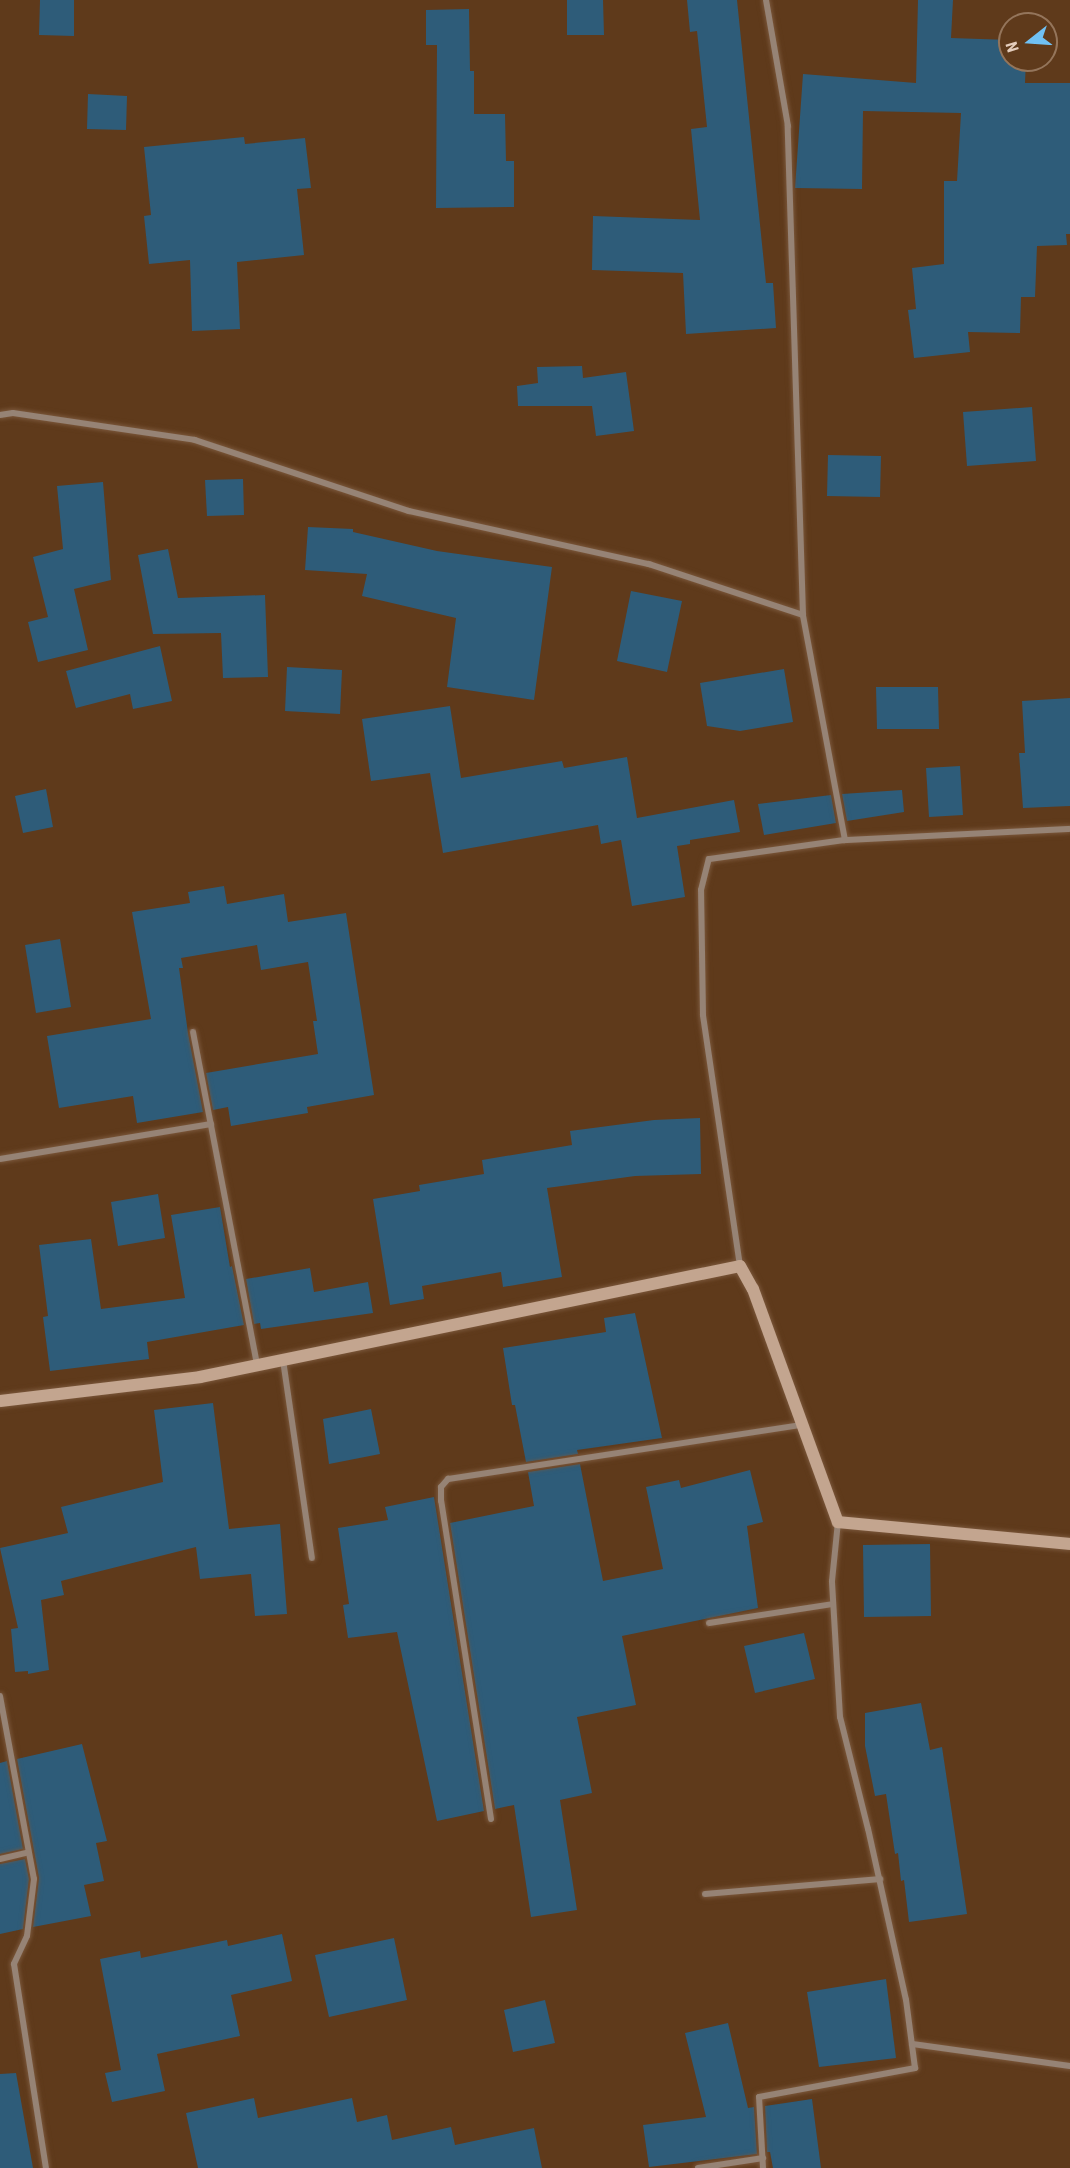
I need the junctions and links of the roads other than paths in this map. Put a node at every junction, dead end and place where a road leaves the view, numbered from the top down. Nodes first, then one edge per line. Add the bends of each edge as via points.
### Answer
1 (766, 0) edge
2 (0, 415) edge
3 (803, 615) junction
4 (1070, 829) edge
5 (845, 840) junction
6 (194, 1032) dead end
7 (211, 1124) junction
8 (0, 1159) edge
9 (740, 1266) junction
10 (283, 1359) junction
11 (256, 1365) junction
12 (0, 1401) edge
13 (803, 1425) junction
14 (838, 1521) junction
15 (1070, 1544) edge
16 (312, 1558) dead end
17 (833, 1604) junction
18 (710, 1623) dead end
19 (0, 1696) edge
20 (491, 1818) dead end
21 (27, 1853) junction
22 (0, 1860) edge
23 (880, 1879) junction
24 (705, 1894) dead end
25 (912, 2044) junction
26 (1070, 2066) edge
27 (763, 2158) junction
28 (46, 2168) edge
29 (698, 2168) edge
30 (763, 2168) edge

1 - 3 street via 788,126
2 - 3 street via 13,413 195,440 409,511 649,564
3 - 5 street
4 - 5 street
5 - 9 street via 709,860 701,891 703,1015
6 - 7 street
7 - 8 street
7 - 11 street
9 - 10 street
9 - 13 street via 753,1289
10 - 11 street
10 - 16 street
11 - 12 street via 200,1377
13 - 14 street
13 - 20 street via 448,1479 441,1487
14 - 15 street
14 - 17 street
17 - 18 street
17 - 23 street via 840,1717
19 - 21 street
21 - 22 street
21 - 28 street via 34,1879 27,1936 14,1964
23 - 24 street
23 - 25 street
25 - 26 street
25 - 27 street via 915,2068 759,2097
27 - 29 street
27 - 30 street

